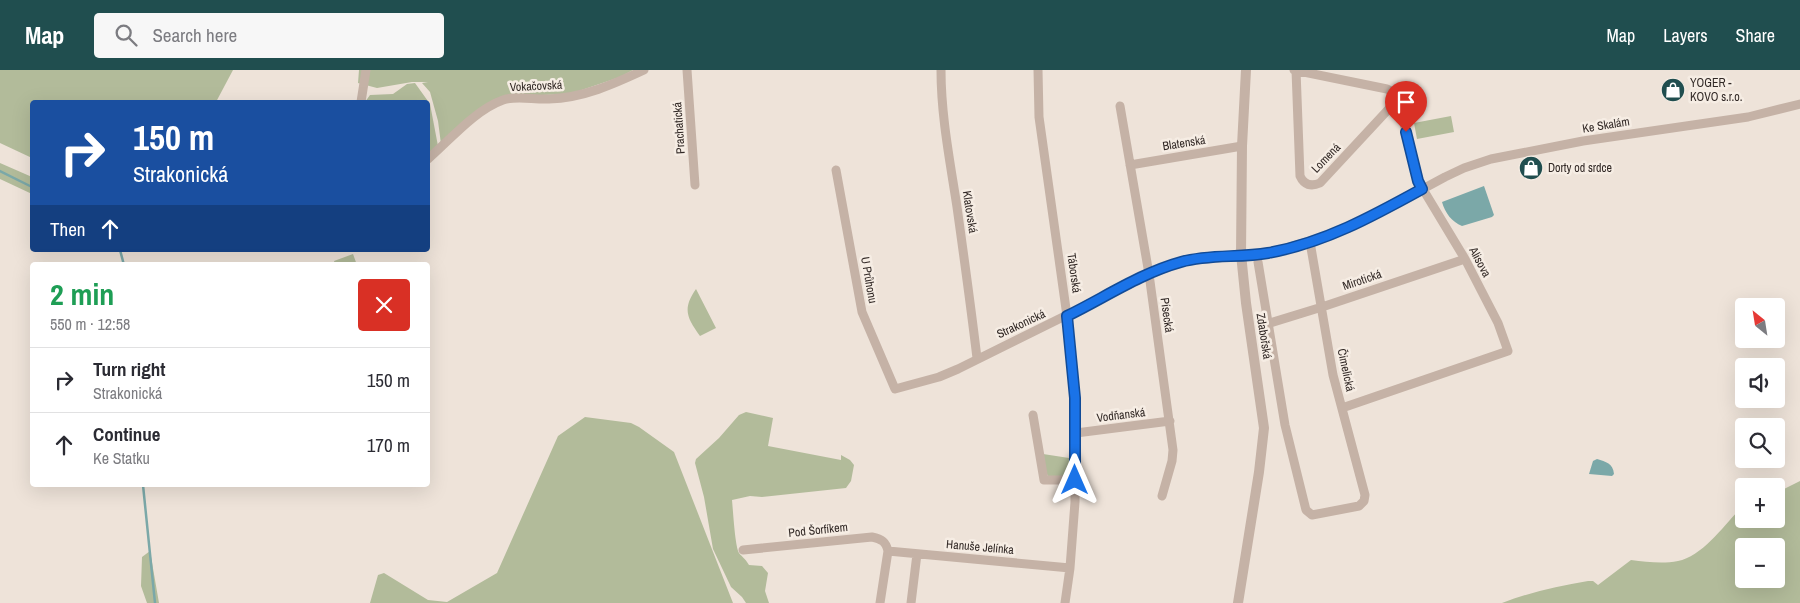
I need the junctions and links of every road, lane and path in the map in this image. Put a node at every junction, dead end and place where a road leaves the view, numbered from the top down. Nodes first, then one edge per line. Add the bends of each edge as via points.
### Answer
1 (366, 70) edge
2 (644, 70) edge
3 (687, 70) edge
4 (941, 70) edge
5 (1038, 70) edge
6 (1246, 70) edge
7 (1295, 70) edge
8 (1398, 99) junction
9 (361, 100) edge
10 (1800, 104) edge
11 (1120, 106) dead end
12 (1242, 146) junction
13 (430, 157) edge
14 (1130, 165) junction
15 (836, 170) dead end
16 (695, 185) dead end
17 (1422, 189) junction
18 (1310, 242) junction
19 (1241, 254) junction
20 (1465, 259) junction
21 (1258, 262) dead end
22 (1148, 274) junction
23 (1322, 307) junction
24 (1067, 316) junction
25 (1267, 324) junction
26 (977, 358) junction
27 (895, 390) joint
28 (1342, 408) junction
29 (1033, 415) dead end
30 (1170, 421) junction
31 (1076, 433) junction
32 (1075, 480) junction
33 (1162, 496) dead end
34 (1364, 502) joint
35 (743, 550) dead end
36 (888, 551) junction
37 (918, 554) junction
38 (1070, 568) junction
39 (880, 603) edge
40 (911, 603) edge
41 (1065, 603) edge
42 (1238, 603) edge

1 - 9 street
2 - 13 street, Vokačovská via 596,91 578,95 503,100 479,114
3 - 16 street, Prachatická
4 - 26 street, Klatovská via 941,97
5 - 24 street, Táborská via 1039,117
6 - 12 street, Zdabořská
7 - 8 street via 1387,89
7 - 8 street, Lomená via 1300,176 1308,185 1320,183
8 - 17 street, Alisova
10 - 17 street, Ke Skalám via 1748,117 1583,141 1497,158 1464,168
11 - 14 street, Písecká
12 - 14 street, Blatenská
12 - 19 street, Zdabořská
14 - 22 street, Písecká
15 - 27 street, U Průhonu via 862,312
17 - 18 street, Ke Skalám via 1359,223
17 - 20 street, Alisova
18 - 19 street, Strakonická via 1270,252
18 - 23 street, Čimelická
19 - 22 street, Strakonická via 1183,261
19 - 42 street, Zdabořská via 1264,428 1260,472
20 - 23 street, Mirotická
20 - 28 street, Alisova via 1498,323 1508,351
21 - 25 street, Zdabořská
22 - 24 street, Strakonická
22 - 30 street, Písecká
23 - 25 street, Mirotická
23 - 28 street, Čimelická
24 - 26 street, Strakonická
24 - 31 street, Táborská
25 - 34 street, Zdabořská via 1284,425 1306,510 1312,515 1359,506
26 - 27 street, Strakonická via 939,377
28 - 34 street, Čimelická via 1365,495
29 - 32 street via 1044,480
30 - 31 street, Vodňanská
30 - 33 street, Písecká via 1172,461
31 - 32 street, Táborská
32 - 38 street, Táborská
35 - 36 street, Pod Šorfíkem via 872,537 881,539
36 - 37 street, Hanuše Jelínka
36 - 39 street
37 - 38 street, Hanuše Jelínka
37 - 40 street
38 - 41 street, Táborská

